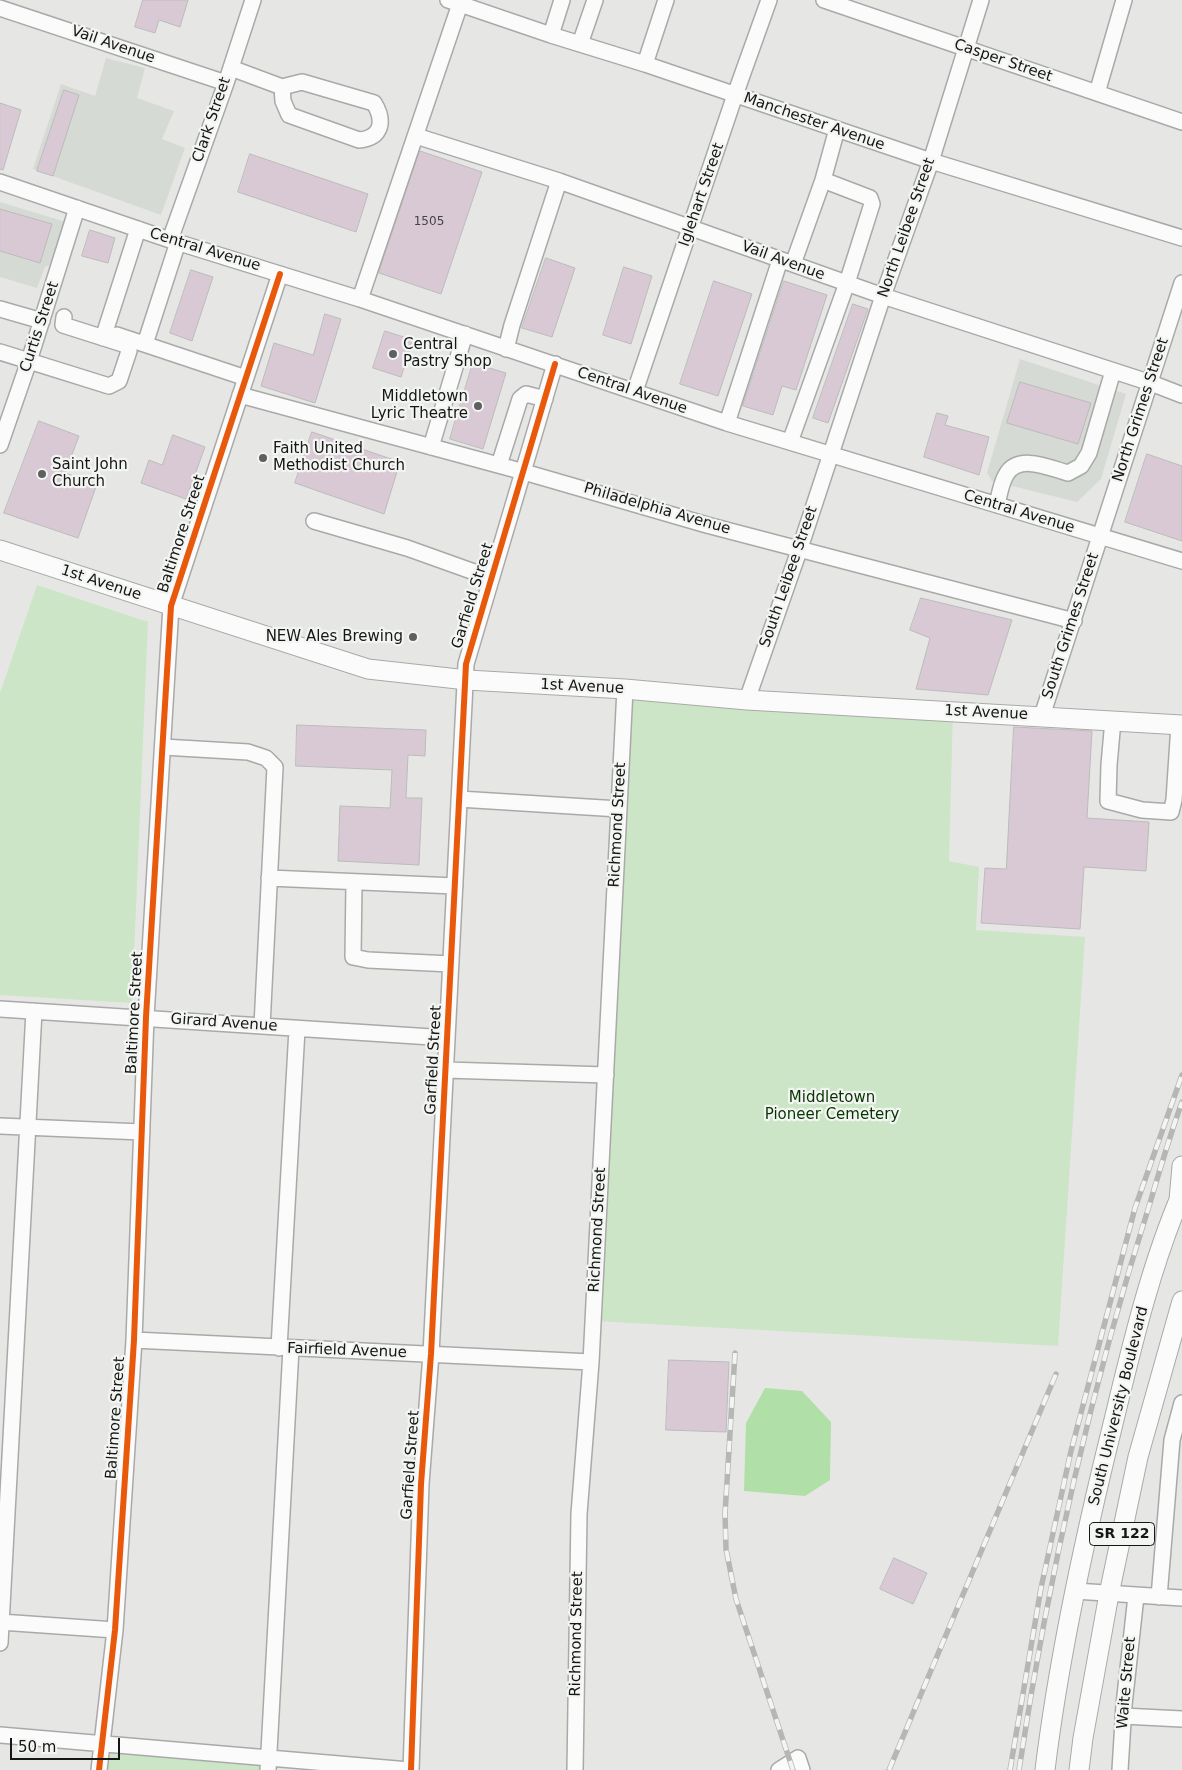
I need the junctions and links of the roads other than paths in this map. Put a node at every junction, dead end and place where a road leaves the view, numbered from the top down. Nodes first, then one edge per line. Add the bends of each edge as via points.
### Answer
1 (253, 0) edge
2 (562, 0) edge
3 (596, 0) edge
4 (666, 0) edge
5 (769, 0) edge
6 (824, 0) edge
7 (872, 0) edge
8 (981, 0) edge
9 (1124, 0) edge
10 (454, 2) edge
11 (486, 6) edge
12 (0, 8) edge
13 (867, 15) junction
14 (551, 35) junction
15 (580, 44) junction
16 (965, 49) junction
17 (645, 64) junction
18 (231, 68) junction
19 (226, 83) junction
20 (282, 86) junction
21 (1097, 93) junction
22 (735, 95) junction
23 (1182, 122) edge
24 (838, 129) junction
25 (416, 136) junction
26 (931, 161) junction
27 (823, 180) junction
28 (559, 181) junction
29 (0, 182) edge
30 (77, 208) junction
31 (691, 228) junction
32 (138, 229) junction
33 (1182, 238) edge
34 (174, 241) junction
35 (787, 262) junction
36 (280, 274) junction
37 (847, 283) junction
38 (1182, 283) edge
39 (883, 296) junction
40 (360, 299) junction
41 (0, 309) edge
42 (43, 316) junction
43 (104, 334) junction
44 (465, 334) junction
45 (145, 344) junction
46 (506, 349) junction
47 (0, 352) edge
48 (29, 361) junction
49 (555, 364) junction
50 (1113, 371) junction
51 (246, 378) junction
52 (1151, 383) junction
53 (635, 391) junction
54 (240, 395) junction
55 (1182, 395) edge
56 (545, 399) junction
57 (727, 423) junction
58 (790, 442) junction
59 (0, 445) edge
60 (431, 447) junction
61 (831, 455) junction
62 (499, 465) junction
63 (524, 472) junction
64 (996, 505) junction
65 (314, 521) dead end
66 (1100, 536) junction
67 (800, 548) junction
68 (0, 550) edge
69 (1182, 561) edge
70 (491, 578) junction
71 (171, 606) junction
72 (1074, 622) junction
73 (466, 680) junction
74 (625, 690) junction
75 (748, 700) junction
76 (1042, 716) junction
77 (1113, 720) junction
78 (1180, 725) edge
79 (163, 747) junction
80 (459, 799) junction
81 (619, 809) junction
82 (269, 878) junction
83 (354, 882) junction
84 (455, 886) junction
85 (451, 964) junction
86 (0, 1009) edge
87 (34, 1011) junction
88 (146, 1017) junction
89 (262, 1026) junction
90 (297, 1029) junction
91 (447, 1038) junction
92 (446, 1070) junction
93 (606, 1075) junction
94 (0, 1126) edge
95 (28, 1128) junction
96 (142, 1132) junction
97 (1182, 1166) edge
98 (1180, 1196) edge
99 (1182, 1301) edge
100 (134, 1340) junction
101 (285, 1348) junction
102 (431, 1354) junction
103 (591, 1362) junction
104 (1182, 1403) edge
105 (1075, 1590) junction
106 (1109, 1594) junction
107 (1136, 1596) junction
108 (1159, 1597) junction
109 (1182, 1598) edge
110 (1, 1622) edge
111 (115, 1630) junction
112 (0, 1643) edge
113 (1123, 1716) junction
114 (1182, 1719) edge
115 (0, 1735) edge
116 (101, 1745) junction
117 (268, 1764) edge
118 (328, 1767) edge
119 (99, 1770) edge
120 (410, 1770) edge
121 (576, 1770) edge
122 (779, 1770) edge
123 (802, 1770) edge
124 (1045, 1770) edge
125 (1079, 1770) edge
126 (1120, 1770) edge

1 - 18 street, Clark Street
2 - 14 street
3 - 15 street
4 - 17 street
5 - 22 street, Iglehart Street
6 - 13 street, Casper Street
7 - 13 street
8 - 16 street, North Leibee Street
9 - 21 street
10 - 11 street, Manchester Avenue
10 - 25 street
11 - 14 street, Manchester Avenue
12 - 19 street, Vail Avenue
13 - 16 street, Casper Street
14 - 15 street, Manchester Avenue
15 - 17 street, Manchester Avenue
16 - 21 street, Casper Street
16 - 26 street, North Leibee Street
17 - 22 street, Manchester Avenue
18 - 19 street, Clark Street
18 - 20 street
19 - 34 street, Clark Street
20 - 20 street via 302,82 374,103 381,120 376,134 370,139 359,140 290,115 283,101
21 - 23 street, Casper Street
22 - 24 street, Manchester Avenue
22 - 31 street, Iglehart Street
24 - 26 street, Manchester Avenue
24 - 27 street
25 - 28 street, Vail Avenue
25 - 40 street
26 - 33 street, Manchester Avenue
26 - 39 street, North Leibee Street
27 - 35 street
27 - 37 street via 870,198 872,204
28 - 31 street, Vail Avenue
28 - 46 street
29 - 30 street, Central Avenue
30 - 32 street, Central Avenue
30 - 42 street, Curtis Street
31 - 35 street, Vail Avenue
31 - 53 street, Iglehart Street
32 - 34 street, Central Avenue
32 - 43 street
34 - 36 street, Central Avenue
34 - 45 street, Clark Street
35 - 37 street, Vail Avenue
35 - 57 street
36 - 40 street, Central Avenue
36 - 51 street, Baltimore Street
37 - 39 street, Vail Avenue
37 - 58 street
38 - 52 street, North Grimes Street
39 - 50 street, Vail Avenue
39 - 61 street, North Leibee Street
40 - 44 street, Central Avenue
41 - 42 street
42 - 43 street via 64,317
42 - 48 street, Curtis Street
43 - 45 street
43 - 48 street via 126,345 129,351 119,381 109,386
44 - 46 street, Central Avenue
44 - 60 street
45 - 51 street
46 - 49 street, Central Avenue
47 - 48 street
48 - 59 street, Curtis Street
49 - 53 street, Central Avenue
49 - 56 street, Garfield Street
50 - 52 street, Vail Avenue
50 - 64 street via 1089,453 1081,466 1068,473 1029,463 1013,466 1006,475
51 - 54 street, Baltimore Street
52 - 55 street, Vail Avenue
52 - 66 street, North Grimes Street
53 - 57 street, Central Avenue
54 - 60 street, Philadelphia Avenue
54 - 71 street, Baltimore Street
56 - 62 street via 526,394 520,398
56 - 63 street, Garfield Street
57 - 58 street, Central Avenue
58 - 61 street, Central Avenue
60 - 62 street, Philadelphia Avenue
61 - 64 street, Central Avenue
61 - 67 street, South Leibee Street
62 - 63 street, Philadelphia Avenue
63 - 67 street, Philadelphia Avenue
63 - 70 street, Garfield Street
64 - 66 street, Central Avenue
65 - 70 street via 407,548
66 - 69 street, Central Avenue
66 - 72 street, South Grimes Street
67 - 72 street, Philadelphia Avenue
67 - 75 street, South Leibee Street
68 - 71 main road, 1st Avenue
70 - 73 street, Garfield Street via 466,664
71 - 73 main road, 1st Avenue via 368,669
71 - 79 street, Baltimore Street
72 - 76 street, South Grimes Street
73 - 74 main road, 1st Avenue
73 - 80 street, Garfield Street
74 - 75 main road, 1st Avenue
74 - 81 street, Richmond Street
75 - 76 main road, 1st Avenue
76 - 77 main road, 1st Avenue
77 - 78 main road, 1st Avenue
77 - 78 street via 1108,801 1142,810 1172,812
79 - 82 street via 248,752 266,758 274,767
79 - 88 street, Baltimore Street
80 - 81 street
80 - 84 street, Garfield Street
81 - 93 street, Richmond Street
82 - 83 street
82 - 89 street
83 - 84 street
83 - 85 street via 353,958
84 - 85 street, Garfield Street
85 - 91 street, Garfield Street
86 - 87 street, Girard Avenue
87 - 88 street, Girard Avenue
87 - 95 street
88 - 89 street, Girard Avenue
88 - 96 street, Baltimore Street
89 - 90 street, Girard Avenue
90 - 91 street, Girard Avenue
90 - 101 street
91 - 92 street, Garfield Street
92 - 93 street
92 - 102 street, Garfield Street
93 - 103 street, Richmond Street
94 - 95 street
95 - 96 street
95 - 110 street
96 - 100 street, Baltimore Street
97 - 98 main road, South University Boulevard
98 - 105 main road, South University Boulevard / SR 122 via 1128,1361
99 - 106 main road, South University Boulevard / SR 122 via 1138,1457
100 - 101 street, Fairfield Avenue
100 - 111 street, Baltimore Street
101 - 102 street, Fairfield Avenue
101 - 117 street
102 - 103 street, Fairfield Avenue
102 - 120 street, Garfield Street via 421,1484
103 - 121 street, Richmond Street via 578,1514
104 - 108 street via 1172,1440
105 - 106 street
105 - 124 main road, South University Boulevard / SR 122
106 - 107 street
106 - 125 main road, South University Boulevard / SR 122
107 - 108 street
107 - 113 street, Waite Street
108 - 109 street
110 - 111 street
110 - 112 street
111 - 116 street, Baltimore Street
113 - 114 street
113 - 126 street, Waite Street
115 - 116 street
116 - 117 street
116 - 119 street, Baltimore Street
117 - 118 street
118 - 120 street
122 - 123 street via 798,1758

